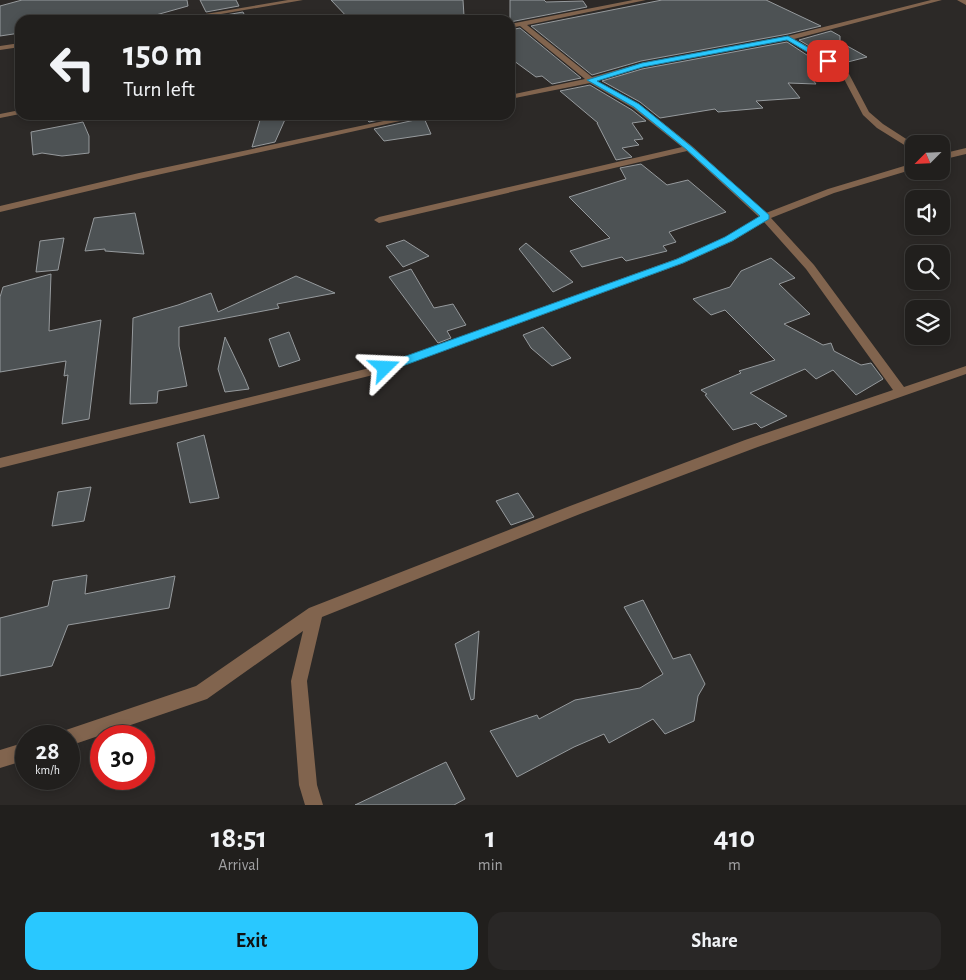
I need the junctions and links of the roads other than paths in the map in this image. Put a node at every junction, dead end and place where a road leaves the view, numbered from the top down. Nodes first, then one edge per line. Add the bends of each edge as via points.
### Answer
1 (244, 0) edge
2 (300, 0) edge
3 (643, 0) edge
4 (939, 0) edge
5 (960, 0) edge
6 (966, 2) edge
7 (252, 11) junction
8 (217, 15) edge
9 (522, 24) junction
10 (515, 25) edge
11 (788, 38) junction
12 (15, 46) edge
13 (0, 48) edge
14 (591, 80) junction
15 (515, 96) edge
16 (15, 113) edge
17 (0, 116) edge
18 (400, 120) edge
19 (905, 142) edge
20 (689, 148) junction
21 (966, 150) edge
22 (950, 154) edge
23 (905, 169) edge
24 (0, 209) edge
25 (765, 217) junction
26 (379, 220) dead end
27 (966, 370) edge
28 (902, 393) junction
29 (0, 463) edge
30 (314, 613) junction
31 (80, 733) edge
32 (15, 754) edge
33 (0, 759) edge
34 (314, 805) edge

1 - 7 street
2 - 7 street
3 - 9 street
4 - 11 street
5 - 6 street
7 - 8 street
9 - 10 street
9 - 14 street
11 - 14 street via 642,65
11 - 19 street via 828,61 846,76 866,113
12 - 13 street
14 - 15 street
14 - 20 street via 636,106
16 - 17 street
18 - 24 street
20 - 25 street
20 - 26 street
21 - 22 street
23 - 25 street via 831,191
25 - 28 street via 810,267
25 - 29 street via 728,239 680,261 385,368
27 - 28 street
28 - 30 street via 750,444
30 - 31 street via 200,693
30 - 34 street via 299,681 308,785
32 - 33 street

